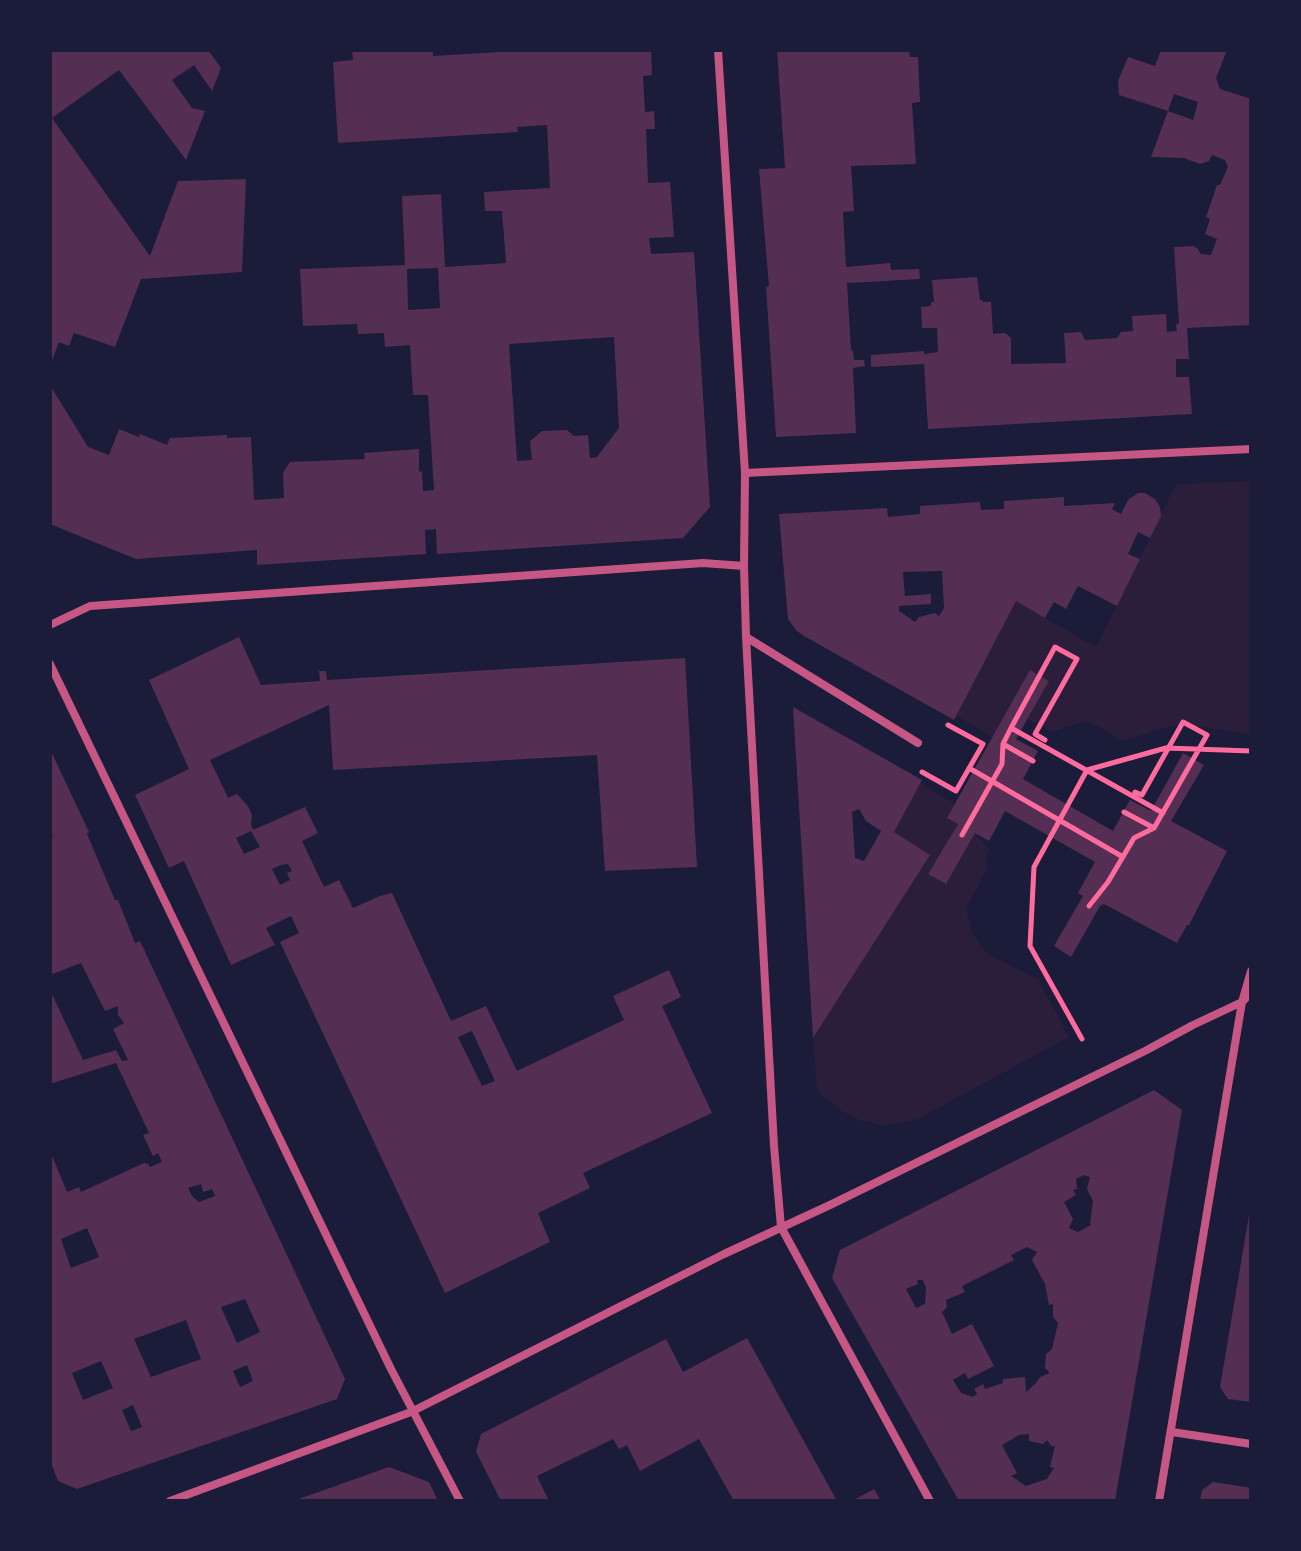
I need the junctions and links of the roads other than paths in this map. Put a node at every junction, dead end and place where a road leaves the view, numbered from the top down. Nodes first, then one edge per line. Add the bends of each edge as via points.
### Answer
1 (718, 50) edge
2 (1251, 449) edge
3 (745, 473) junction
4 (744, 566) junction
5 (50, 625) edge
6 (746, 637) junction
7 (50, 664) edge
8 (918, 743) dead end
9 (1251, 971) edge
10 (1251, 993) edge
11 (1242, 1002) junction
12 (781, 1227) junction
13 (411, 1412) junction
14 (1172, 1432) junction
15 (1251, 1444) edge
16 (170, 1501) edge
17 (460, 1501) edge
18 (930, 1501) edge
19 (1159, 1501) edge

1 - 3 street
2 - 3 street
3 - 4 street
4 - 5 street via 703,563 90,606
4 - 6 street
6 - 8 street
6 - 12 street
7 - 13 street
9 - 11 street
10 - 11 street
11 - 12 street
11 - 14 street
12 - 13 street
12 - 18 street
13 - 16 street
13 - 17 street
14 - 15 street
14 - 19 street

